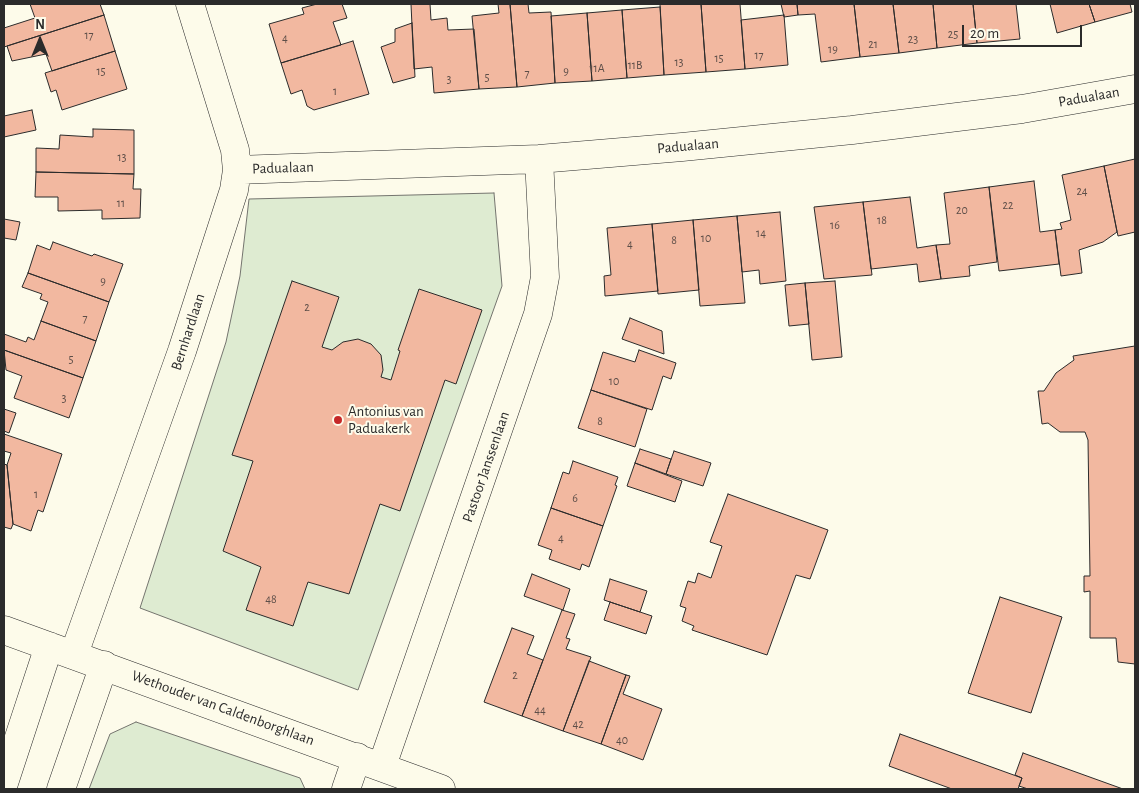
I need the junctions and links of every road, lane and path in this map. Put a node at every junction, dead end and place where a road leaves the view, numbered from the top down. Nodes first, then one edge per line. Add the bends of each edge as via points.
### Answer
1 (190, 4) edge
2 (1135, 89) edge
3 (539, 159) junction
4 (237, 170) junction
5 (4, 630) edge
6 (61, 650) junction
7 (104, 665) junction
8 (357, 757) junction
9 (382, 766) junction
10 (4, 783) edge
11 (410, 784) edge
12 (61, 789) edge
13 (346, 789) edge
14 (441, 789) edge

1 - 4 street, Bernhardlaan via 235,150
2 - 3 street, Padualaan via 1022,109 852,130
3 - 4 street, Padualaan
3 - 9 street, Pastoor Janssenlaan via 545,277 538,314
4 - 6 street, Bernhardlaan via 234,190 182,351
5 - 6 street, Wethouder van Caldenborghlaan
6 - 7 street, Wethouder van Caldenborghlaan
6 - 10 street, Bernhardlaan
7 - 8 street, Wethouder van Caldenborghlaan
7 - 12 street
8 - 9 street, Wethouder van Caldenborghlaan
8 - 13 street
9 - 11 street, Wethouder van Caldenborghlaan
11 - 14 street, Wethouder van Caldenborghlaan

